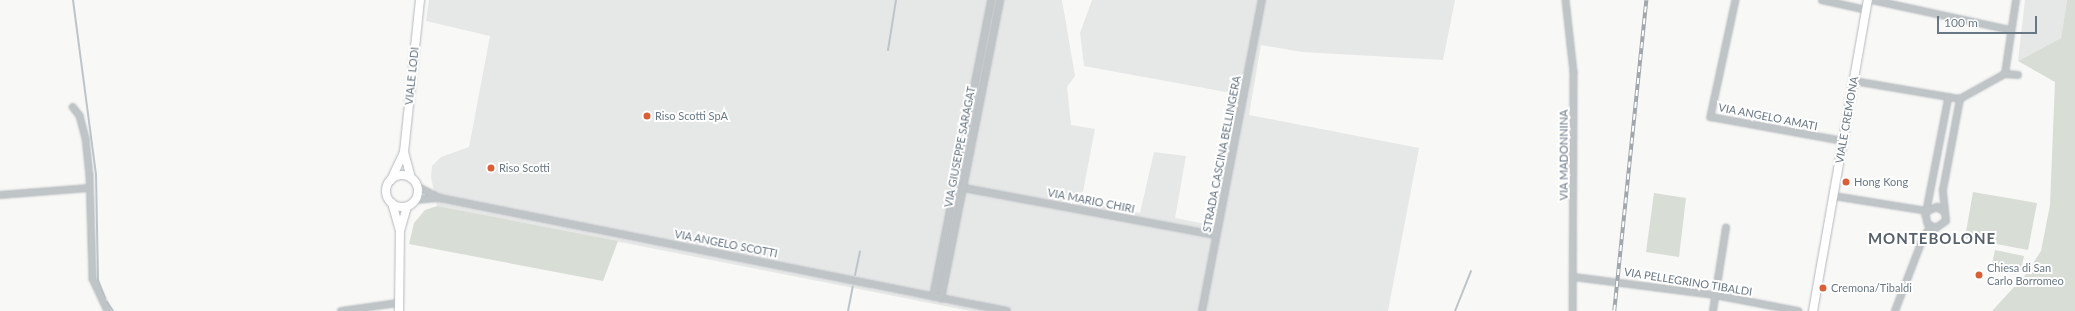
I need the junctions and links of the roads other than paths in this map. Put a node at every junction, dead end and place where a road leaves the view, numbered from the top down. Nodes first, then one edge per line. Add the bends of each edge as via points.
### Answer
1 (420, 0) edge
2 (991, 0) edge
3 (1000, 0) edge
4 (1262, 0) edge
5 (1566, 0) edge
6 (1736, 0) edge
7 (1822, 0) edge
8 (1868, 0) edge
9 (1872, 0) edge
10 (2016, 0) edge
11 (1866, 10) junction
12 (2011, 30) junction
13 (2005, 74) junction
14 (2018, 75) dead end
15 (1854, 81) junction
16 (1949, 97) junction
17 (1960, 99) junction
18 (73, 108) dead end
19 (1843, 141) junction
20 (404, 152) junction
21 (410, 178) junction
22 (391, 180) junction
23 (417, 186) junction
24 (954, 186) junction
25 (962, 187) junction
26 (89, 188) junction
27 (0, 195) edge
28 (1834, 196) junction
29 (440, 198) junction
30 (416, 200) junction
31 (392, 204) junction
32 (407, 207) junction
33 (1928, 211) junction
34 (1945, 212) junction
35 (1931, 227) junction
36 (1726, 228) dead end
37 (400, 231) junction
38 (1216, 235) junction
39 (1574, 277) junction
40 (1715, 295) junction
41 (933, 297) junction
42 (941, 299) junction
43 (398, 307) edge
44 (108, 311) edge
45 (341, 311) edge
46 (1007, 311) edge
47 (1202, 311) edge
48 (1573, 311) edge
49 (1713, 311) edge
50 (1798, 311) edge
51 (1813, 311) edge
52 (1895, 311) edge

1 - 20 street, VIALE LODI
2 - 24 street, VIA GIUSEPPE SARAGAT
3 - 25 street, VIA GIUSEPPE SARAGAT
4 - 38 street, STRADA CASCINA BELLINGERA
5 - 39 street, VIA MADONNINA via 1574,72
6 - 19 street, VIA ANGELO AMATI via 1711,117
7 - 11 street
8 - 11 street, VIALE CREMONA
9 - 12 street
10 - 12 street
11 - 15 street, VIALE CREMONA
12 - 13 street
13 - 14 street
13 - 17 street
15 - 16 street
15 - 19 street, VIALE CREMONA
16 - 17 street
16 - 33 street
17 - 34 street via 1943,190
18 - 26 street via 80,116 86,138
19 - 28 street, VIALE CREMONA
20 - 21 street, VIALE LODI
20 - 22 street, VIALE LODI
21 - 22 street via 401,176
21 - 23 street
22 - 31 street via 386,194
23 - 29 street, VIA ANGELO SCOTTI
23 - 30 street
24 - 25 street, VIA MARIO CHIRI
24 - 41 street, VIA GIUSEPPE SARAGAT
25 - 38 street, VIA MARIO CHIRI
25 - 42 street, VIA GIUSEPPE SARAGAT
26 - 27 street
26 - 44 street via 93,279
28 - 33 street
28 - 51 street, VIALE CREMONA
29 - 30 street, VIA ANGELO SCOTTI
29 - 41 street, VIA ANGELO SCOTTI
30 - 32 street
31 - 32 street
31 - 37 street
32 - 37 street
33 - 34 street via 1937,207
33 - 35 street via 1926,220
34 - 35 street via 1944,225
35 - 52 street via 1924,236
36 - 40 street
37 - 43 street
38 - 47 street, STRADA CASCINA BELLINGERA
39 - 40 street, VIA PELLEGRINO TIBALDI
39 - 48 street, VIA MADONNINA
40 - 49 street
40 - 50 street, VIA PELLEGRINO TIBALDI
41 - 42 street, VIA ANGELO SCOTTI
42 - 46 street, VIA ANGELO SCOTTI
43 - 45 street

